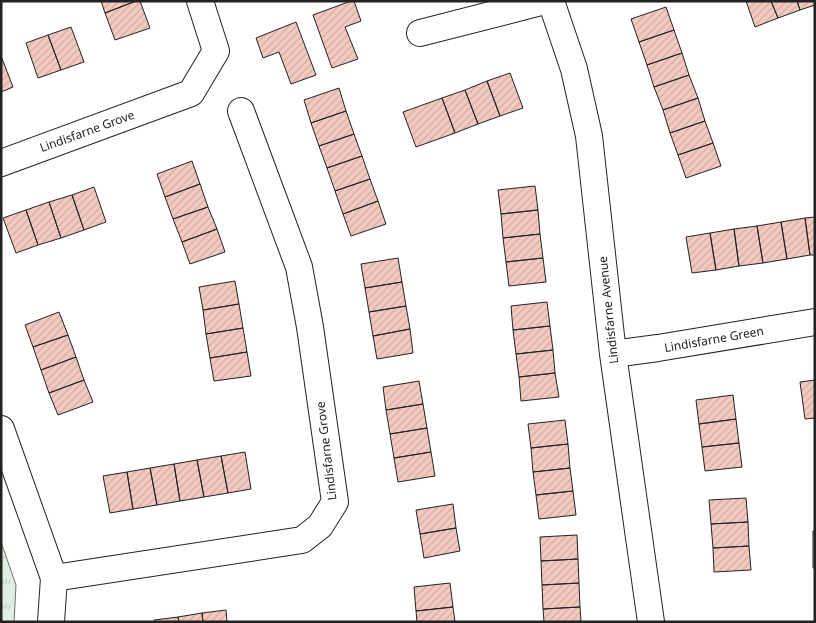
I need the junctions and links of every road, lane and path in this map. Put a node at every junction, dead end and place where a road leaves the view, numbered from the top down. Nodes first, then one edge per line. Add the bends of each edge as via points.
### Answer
1 (200, 1) edge
2 (545, 1) edge
3 (551, 1) edge
4 (420, 33) dead end
5 (242, 111) dead end
6 (1, 163) edge
7 (815, 322) edge
8 (613, 354) junction
9 (1, 429) edge
10 (54, 578) junction
11 (51, 622) edge
12 (650, 622) edge

1 - 6 street, Lindisfarne Grove via 216,51 191,93
2 - 4 street
3 - 8 street, Lindisfarne Avenue via 574,69 589,136
5 - 10 street, Lindisfarne Grove via 299,267 335,502 320,526 302,540
7 - 8 street, Lindisfarne Green
8 - 12 street, Lindisfarne Avenue
9 - 10 street
10 - 11 street

